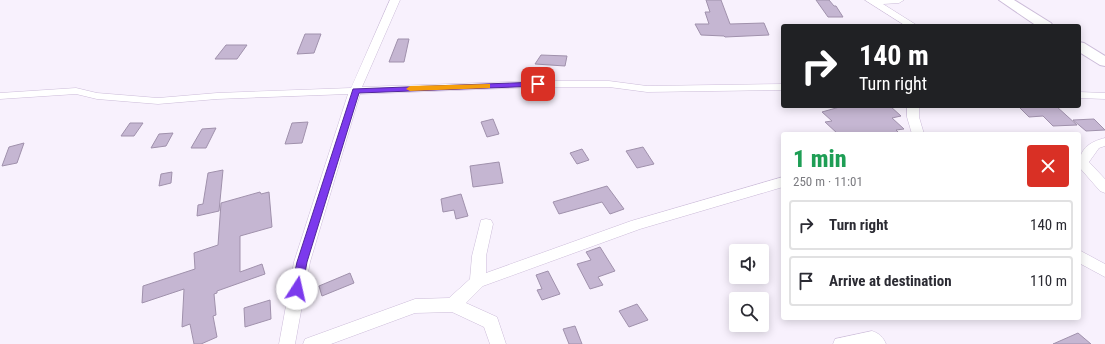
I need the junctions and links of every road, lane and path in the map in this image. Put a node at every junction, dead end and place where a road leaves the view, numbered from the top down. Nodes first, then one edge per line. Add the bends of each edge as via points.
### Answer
1 (395, 0) edge
2 (899, 0) edge
3 (1005, 0) edge
4 (872, 1) edge
5 (910, 24) edge
6 (1043, 24) edge
7 (1081, 47) edge
8 (1105, 62) edge
9 (781, 87) edge
10 (355, 91) junction
11 (1081, 95) edge
12 (0, 96) edge
13 (1105, 96) edge
14 (913, 108) edge
15 (917, 132) edge
16 (1105, 142) edge
17 (781, 183) edge
18 (1105, 188) edge
19 (486, 224) dead end
20 (1081, 257) edge
21 (1105, 271) edge
22 (478, 282) junction
23 (453, 305) junction
24 (287, 344) edge
25 (311, 344) edge
26 (498, 344) edge
27 (841, 344) edge
28 (878, 344) edge

1 - 10 street
2 - 4 street
3 - 6 main road
4 - 5 street
7 - 8 main road
9 - 10 street via 646,89 609,84 538,84
10 - 12 street via 217,96 158,101 97,96 76,91
10 - 24 street via 302,262
11 - 13 street
14 - 15 street
16 - 18 street via 1095,145 1082,162
17 - 22 street via 636,225
19 - 22 street via 479,256
20 - 21 street
22 - 23 street
23 - 25 street via 415,306
23 - 26 street via 491,322
27 - 28 street via 872,338

